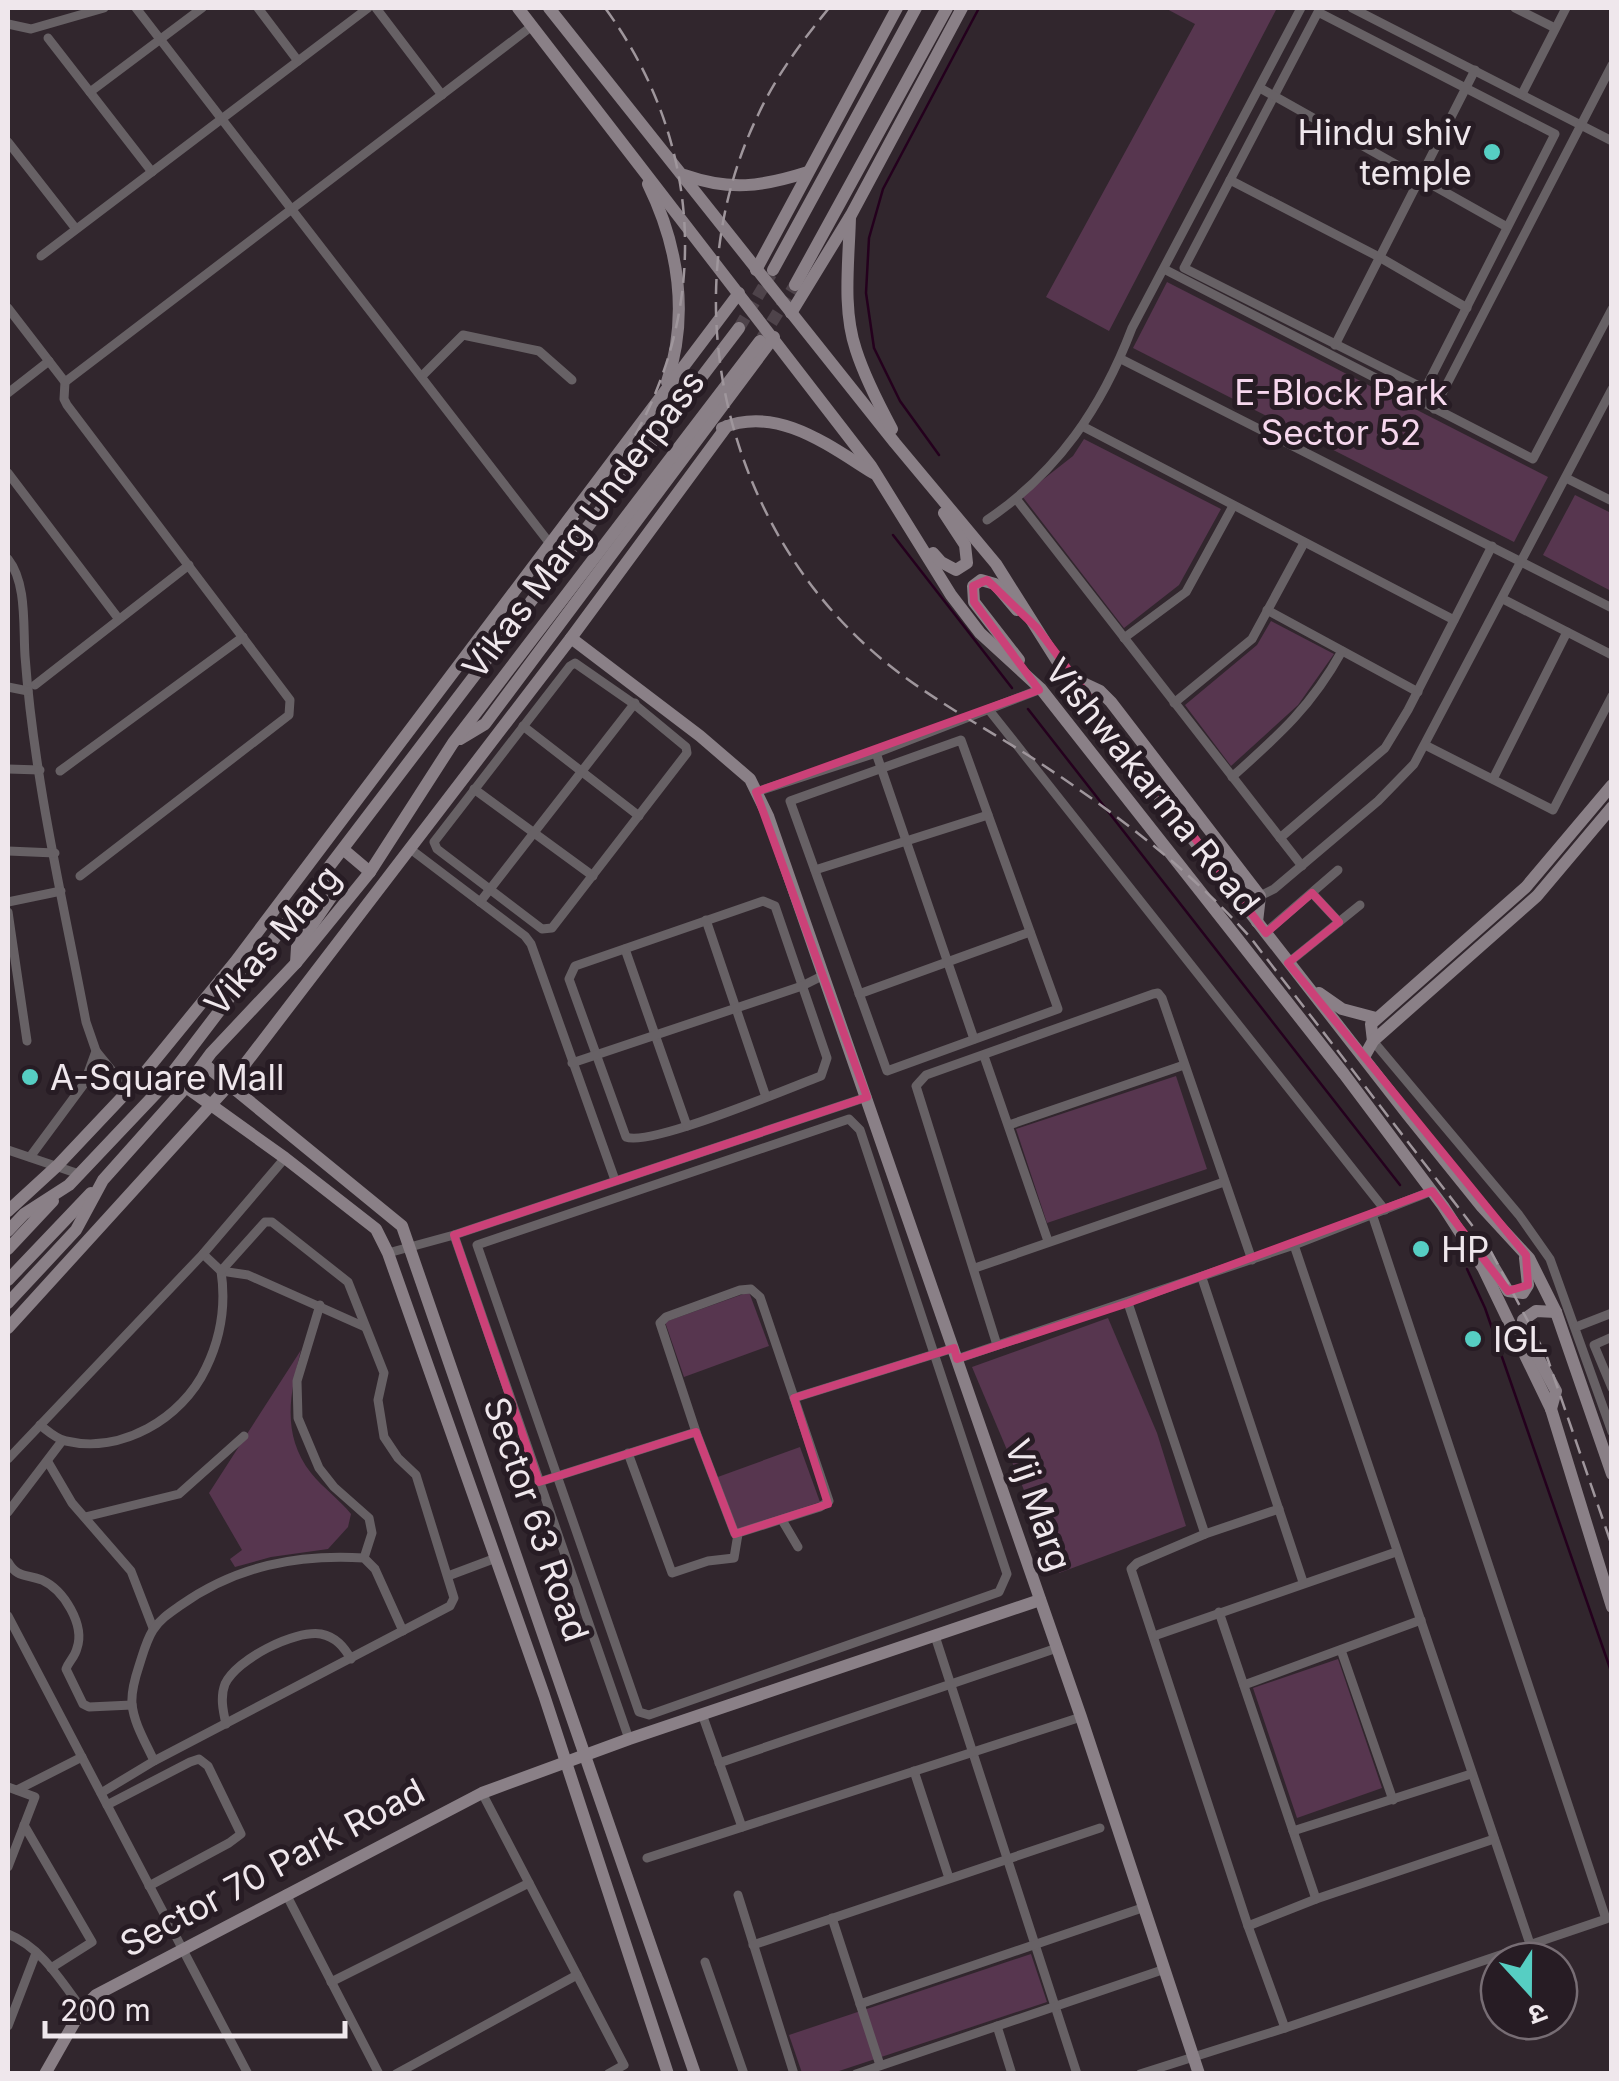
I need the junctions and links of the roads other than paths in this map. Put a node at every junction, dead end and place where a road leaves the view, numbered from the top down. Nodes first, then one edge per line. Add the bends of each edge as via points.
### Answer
1 (104, 8) edge
2 (136, 8) edge
3 (202, 8) edge
4 (258, 8) edge
5 (372, 8) edge
6 (518, 8) edge
7 (550, 8) edge
8 (898, 8) edge
9 (916, 8) edge
10 (947, 8) edge
11 (962, 8) edge
12 (1301, 8) edge
13 (1352, 8) edge
14 (1515, 8) edge
15 (1566, 8) edge
16 (8, 24) edge
17 (532, 26) junction
18 (1555, 28) junction
19 (48, 38) dead end
20 (160, 39) junction
21 (298, 61) junction
22 (1612, 65) edge
23 (1475, 70) junction
24 (1260, 88) junction
25 (1466, 88) junction
26 (90, 92) junction
27 (1522, 94) junction
28 (442, 95) junction
29 (1274, 95) junction
30 (222, 118) junction
31 (1580, 125) junction
32 (1612, 141) edge
33 (8, 142) edge
34 (636, 162) junction
35 (152, 172) junction
36 (808, 172) junction
37 (681, 174) junction
38 (1420, 177) junction
39 (1230, 180) junction
40 (294, 208) junction
41 (850, 215) junction
42 (1507, 227) junction
43 (76, 230) junction
44 (41, 256) dead end
45 (1381, 258) junction
46 (1164, 269) junction
47 (756, 270) junction
48 (774, 270) tunnel mouth
49 (795, 285) tunnel mouth
50 (739, 293) junction
51 (8, 308) edge
52 (1467, 308) junction
53 (1612, 309) edge
54 (791, 313) junction
55 (739, 328) tunnel mouth
56 (767, 339) junction
57 (1335, 345) junction
58 (1121, 359) junction
59 (49, 361) junction
60 (422, 376) junction
61 (572, 380) dead end
62 (65, 382) junction
63 (1612, 389) edge
64 (8, 393) edge
65 (663, 394) junction
66 (1434, 409) junction
67 (728, 426) junction
68 (1084, 426) junction
69 (698, 443) junction
70 (898, 446) junction
71 (8, 474) edge
72 (879, 477) junction
73 (1566, 478) junction
74 (929, 484) junction
75 (1017, 500) junction
76 (1612, 501) edge
77 (1233, 506) junction
78 (987, 520) dead end
79 (919, 541) junction
80 (1304, 543) junction
81 (551, 545) junction
82 (1492, 546) junction
83 (8, 559) edge
84 (1522, 562) junction
85 (189, 566) junction
86 (1503, 599) junction
87 (1612, 608) edge
88 (1267, 610) junction
89 (118, 618) junction
90 (1454, 620) junction
91 (1038, 628) junction
92 (1567, 632) junction
93 (243, 637) junction
94 (570, 638) junction
95 (1124, 638) junction
96 (1342, 651) junction
97 (1612, 655) edge
98 (1066, 675) junction
99 (1036, 684) junction
100 (8, 687) edge
101 (32, 688) junction
102 (436, 692) junction
103 (1418, 692) junction
104 (1612, 696) edge
105 (638, 698) junction
106 (1174, 702) junction
107 (452, 704) junction
108 (989, 710) junction
109 (523, 726) junction
110 (452, 742) junction
111 (1425, 745) junction
112 (876, 752) junction
113 (882, 768) junction
114 (8, 769) edge
115 (40, 770) junction
116 (60, 771) dead end
117 (581, 771) junction
118 (1232, 776) junction
119 (1492, 779) junction
120 (1612, 785) edge
121 (474, 789) junction
122 (756, 792) junction
123 (1612, 808) edge
124 (988, 815) junction
125 (639, 816) junction
126 (534, 833) junction
127 (1280, 838) junction
128 (906, 841) junction
129 (409, 848) junction
130 (344, 850) junction
131 (8, 852) edge
132 (54, 853) junction
133 (1302, 866) junction
134 (815, 870) junction
135 (1338, 870) dead end
136 (370, 872) junction
137 (80, 876) dead end
138 (593, 876) junction
139 (321, 878) junction
140 (491, 888) junction
141 (62, 890) junction
142 (1312, 893) junction
143 (1260, 896) junction
144 (8, 902) edge
145 (480, 902) junction
146 (1360, 906) dead end
147 (8, 912) edge
148 (706, 920) junction
149 (1339, 922) junction
150 (1261, 928) junction
151 (1030, 932) junction
152 (624, 949) junction
153 (948, 962) junction
154 (296, 963) junction
155 (1288, 963) junction
156 (824, 975) junction
157 (1298, 976) junction
158 (802, 986) junction
159 (859, 994) junction
160 (734, 1010) junction
161 (1376, 1018) junction
162 (654, 1037) junction
163 (974, 1039) junction
164 (27, 1041) dead end
165 (1374, 1041) junction
166 (96, 1051) junction
167 (596, 1054) junction
168 (984, 1056) junction
169 (1364, 1057) junction
170 (572, 1063) junction
171 (204, 1064) junction
172 (1184, 1065) junction
173 (142, 1076) junction
174 (229, 1084) junction
175 (186, 1087) junction
176 (160, 1089) junction
177 (128, 1090) junction
178 (766, 1097) junction
179 (868, 1097) junction
180 (212, 1104) junction
181 (1009, 1125) junction
182 (686, 1126) junction
183 (8, 1150) edge
184 (30, 1157) junction
185 (286, 1158) junction
186 (57, 1166) junction
187 (80, 1174) junction
188 (103, 1180) junction
189 (615, 1180) junction
190 (1224, 1182) junction
191 (68, 1185) junction
192 (1432, 1191) junction
193 (1385, 1210) junction
194 (8, 1211) edge
195 (1372, 1214) junction
196 (8, 1230) edge
197 (454, 1235) junction
198 (1048, 1241) junction
199 (411, 1246) junction
200 (1294, 1246) junction
201 (8, 1249) edge
202 (1472, 1251) junction
203 (388, 1253) junction
204 (203, 1254) junction
205 (1526, 1255) junction
206 (1252, 1260) junction
207 (974, 1268) junction
208 (221, 1271) junction
209 (1202, 1278) junction
210 (8, 1280) edge
211 (8, 1304) edge
212 (1128, 1304) junction
213 (320, 1305) junction
214 (1556, 1312) junction
215 (1612, 1314) edge
216 (365, 1326) junction
217 (1576, 1327) junction
218 (8, 1328) edge
219 (1612, 1337) edge
220 (997, 1345) junction
221 (933, 1353) junction
222 (956, 1354) junction
223 (1612, 1388) edge
224 (794, 1398) junction
225 (1602, 1408) edge
226 (1550, 1409) junction
227 (40, 1425) junction
228 (696, 1432) junction
229 (1612, 1432) edge
230 (244, 1436) dead end
231 (62, 1441) junction
232 (628, 1453) junction
233 (8, 1459) edge
234 (48, 1462) junction
235 (1612, 1474) edge
236 (556, 1476) junction
237 (539, 1482) junction
238 (1278, 1509) junction
239 (8, 1512) edge
240 (85, 1517) junction
241 (782, 1520) junction
242 (738, 1534) junction
243 (1205, 1534) junction
244 (798, 1547) dead end
245 (1396, 1552) junction
246 (364, 1558) junction
247 (496, 1558) junction
248 (8, 1562) edge
249 (448, 1576) junction
250 (1303, 1582) junction
251 (1040, 1600) junction
252 (1612, 1607) edge
253 (1219, 1612) junction
254 (8, 1616) edge
255 (1421, 1620) junction
256 (153, 1628) junction
257 (404, 1631) junction
258 (935, 1636) junction
259 (1154, 1636) junction
260 (1058, 1648) junction
261 (1341, 1650) junction
262 (351, 1658) junction
263 (952, 1684) junction
264 (1244, 1685) junction
265 (132, 1705) junction
266 (702, 1714) junction
267 (1081, 1717) junction
268 (226, 1724) junction
269 (629, 1739) junction
270 (973, 1752) junction
271 (586, 1756) junction
272 (82, 1758) junction
273 (154, 1761) junction
274 (719, 1763) junction
275 (567, 1764) junction
276 (914, 1771) junction
277 (1470, 1774) junction
278 (12, 1789) edge
279 (482, 1792) junction
280 (101, 1793) junction
281 (1393, 1800) junction
282 (107, 1806) junction
283 (24, 1825) junction
284 (742, 1827) junction
285 (1100, 1828) dead end
286 (1293, 1831) junction
287 (1494, 1839) junction
288 (646, 1858) dead end
289 (1006, 1858) junction
290 (8, 1868) edge
291 (949, 1878) junction
292 (529, 1883) junction
293 (150, 1886) junction
294 (286, 1894) junction
295 (738, 1895) dead end
296 (1316, 1899) junction
297 (1146, 1907) junction
298 (832, 1918) junction
299 (1248, 1926) junction
300 (8, 1934) edge
301 (1529, 1941) edge
302 (1539, 1941) edge
303 (1034, 1944) junction
304 (753, 1945) junction
305 (182, 1949) junction
306 (36, 1953) junction
307 (1479, 1961) edge
308 (705, 1962) dead end
309 (51, 1968) junction
310 (1165, 1969) junction
311 (577, 1976) junction
312 (332, 1982) junction
313 (860, 2004) junction
314 (1055, 2007) junction
315 (82, 2008) junction
316 (8, 2026) edge
317 (996, 2026) junction
318 (1285, 2028) junction
319 (1194, 2056) junction
320 (880, 2065) junction
321 (46, 2074) edge
322 (248, 2074) edge
323 (380, 2074) edge
324 (396, 2074) edge
325 (608, 2074) edge
326 (668, 2074) edge
327 (696, 2074) edge
328 (744, 2074) edge
329 (794, 2074) edge
330 (856, 2074) edge
331 (1012, 2074) edge
332 (1077, 2074) edge
333 (1140, 2074) edge
334 (1199, 2074) edge

1 - 16 street via 30,28
2 - 20 street
3 - 20 street
4 - 21 street
5 - 21 street
5 - 28 street
6 - 17 street, Vishwakarma Road
7 - 37 street, Vishwakarma Road
8 - 36 street
9 - 48 street
10 - 49 street
11 - 41 street
12 - 24 street
13 - 23 street
14 - 18 street
15 - 18 street
17 - 28 street
17 - 34 street, Vishwakarma Road
18 - 27 street
19 - 26 street
20 - 26 street
20 - 30 street
21 - 30 street
22 - 31 street
23 - 25 street
23 - 27 street
24 - 29 street
24 - 46 street
25 - 29 street via 1318,12
25 - 38 street
25 - 42 street via 1556,134
26 - 35 street
27 - 31 street
28 - 40 street
29 - 38 street
29 - 39 street
30 - 35 street
30 - 40 street
31 - 32 street
31 - 66 street
33 - 43 street
34 - 50 street, Vishwakarma Road
34 - 65 street via 664,224 680,301 675,357
35 - 43 street
36 - 37 street via 718,187
36 - 47 street
37 - 47 street, Vishwakarma Road
38 - 42 street
38 - 45 street
39 - 45 street
39 - 57 street via 1184,268
40 - 60 street
40 - 62 street
41 - 54 street
41 - 70 street via 854,347
42 - 52 street
43 - 44 street
45 - 52 street
45 - 57 street
46 - 58 street
46 - 66 street
47 - 54 street, Vishwakarma Road
50 - 56 street, Vishwakarma Road
50 - 65 street
51 - 59 street
52 - 57 street via 1426,389
53 - 66 street via 1533,460
54 - 70 street, Vishwakarma Road
55 - 107 street, Vikas Marg Underpass
56 - 69 street
56 - 72 street, Vishwakarma Road
56 - 110 street, Vikas Marg Underpass
58 - 68 street
58 - 82 street
59 - 62 street
59 - 64 street
60 - 61 street via 463,335 539,351
60 - 81 street
62 - 85 street via 68,405
63 - 73 street
65 - 81 street
67 - 69 street
67 - 72 street via 764,421 804,431
67 - 94 street
68 - 75 street
68 - 77 street
69 - 110 street via 485,724
70 - 74 street, Vishwakarma Road
71 - 89 street
72 - 79 street, Vishwakarma Road
73 - 76 street
73 - 84 street
74 - 79 street via 965,544 967,563 948,568
74 - 91 street, Vishwakarma Road via 996,564
75 - 78 street
75 - 95 street
77 - 80 street
77 - 95 street via 1186,592
79 - 99 street, Vishwakarma Road via 980,633
80 - 88 street
80 - 90 street
81 - 102 street
82 - 84 street
82 - 90 street
83 - 101 street via 19,581
84 - 86 street
84 - 87 street
85 - 89 street
85 - 93 street
86 - 92 street
86 - 111 street
88 - 96 street
88 - 106 street via 1252,638
89 - 101 street
90 - 103 street
91 - 98 street, Vishwakarma Road
91 - 99 street via 995,584 981,580 973,586 974,602
92 - 97 street
92 - 119 street
93 - 116 street
93 - 137 street via 290,700 290,715
94 - 105 street
94 - 129 street
95 - 106 street
96 - 103 street
96 - 118 street via 1296,719
98 - 143 street via 1111,702
98 - 150 street, Vishwakarma Road
99 - 108 street
99 - 192 street, Vishwakarma Road
100 - 101 street
101 - 115 street
102 - 107 street
102 - 173 street via 236,962
103 - 127 street via 1385,748
104 - 119 street via 1553,810
105 - 109 street via 576,664
105 - 117 street
105 - 122 street via 750,779
105 - 125 street via 687,753
106 - 118 street
107 - 130 street, Vikas Marg
108 - 112 street
108 - 193 street
109 - 117 street
109 - 121 street
110 - 136 street, Vikas Marg
111 - 119 street
111 - 133 street via 1378,800
112 - 113 street
112 - 122 street
113 - 124 street via 960,740
113 - 128 street
113 - 134 street via 790,802
114 - 115 street
115 - 132 street
117 - 125 street
117 - 126 street
118 - 127 street
120 - 161 street via 1526,887
121 - 126 street
121 - 140 street via 434,842
122 - 156 street, Vij Marg
123 - 165 street via 1537,896
124 - 128 street
124 - 151 street
125 - 138 street
126 - 138 street
126 - 140 street
127 - 133 street
128 - 134 street
128 - 153 street
129 - 145 street
129 - 174 street
130 - 136 street
130 - 139 street, Vikas Marg
131 - 132 street
132 - 141 street
133 - 143 street
134 - 159 street
135 - 142 street
136 - 154 street, Vikas Marg
138 - 140 street via 552,928 542,929
139 - 154 street via 331,878 338,888 297,947
139 - 176 street, Vikas Marg
140 - 145 street
141 - 144 street
141 - 166 street
142 - 149 street
142 - 150 street
143 - 150 street
145 - 170 street via 531,944
146 - 149 street
147 - 164 street
148 - 152 street
148 - 158 street via 763,901 775,906
148 - 160 street
149 - 155 street
150 - 155 street, Vishwakarma Road
151 - 153 street
151 - 163 street via 1058,1009
152 - 162 street
152 - 167 street via 575,966 569,978
153 - 159 street
153 - 163 street
154 - 171 street, Vikas Marg
155 - 157 street, Vishwakarma Road
156 - 158 street
156 - 179 street, Vij Marg
157 - 161 street via 1333,1004
157 - 169 street, Vishwakarma Road
158 - 160 street
158 - 178 street via 828,1058 821,1076
159 - 163 street via 887,1070
160 - 162 street
160 - 178 street
161 - 165 street
162 - 167 street
162 - 182 street
165 - 169 street
165 - 217 street via 1540,1244
166 - 177 street
166 - 184 street via 84,1084
167 - 170 street
167 - 182 street via 626,1137
168 - 172 street via 1158,993
168 - 181 street
168 - 207 street via 926,1075 916,1086
169 - 205 street, Vishwakarma Road
170 - 189 street
171 - 174 street, Sector 63 Road
171 - 175 street, Vikas Marg
172 - 181 street
172 - 190 street
173 - 176 street
173 - 177 street
174 - 180 street
174 - 199 street, Sector 63 Road via 394,1217
175 - 180 street, Sector 63 Road
175 - 188 street, Vikas Marg
176 - 187 street, Vikas Marg
177 - 186 street
178 - 182 street
179 - 189 street
179 - 222 street, Vij Marg
180 - 185 street, Sector 63 Road
180 - 218 street
181 - 198 street
183 - 184 street
184 - 186 street
185 - 203 street, Sector 63 Road via 376,1229
185 - 204 street
186 - 187 street
186 - 194 street
187 - 191 street, Vikas Marg
188 - 210 street
188 - 211 street, Vikas Marg via 76,1230
189 - 197 street
190 - 198 street
190 - 206 street
191 - 196 street, Vikas Marg
191 - 201 street
192 - 193 street
192 - 202 street, Vishwakarma Road
193 - 195 street
195 - 200 street
195 - 302 street via 1606,1919
197 - 199 street
197 - 237 street
198 - 207 street
199 - 203 street
199 - 271 street, Sector 63 Road
200 - 206 street
200 - 245 street
202 - 205 street via 1486,1254 1514,1294 1528,1285
202 - 226 street, Vishwakarma Road
203 - 247 street, Sector 63 Road
204 - 208 street
204 - 227 street
205 - 214 street, Vishwakarma Road
206 - 209 street
207 - 220 street
208 - 213 street
208 - 216 street via 256,1230 272,1222 348,1282
208 - 231 street via 222,1318 206,1370 190,1394 145,1430 116,1442
209 - 212 street
209 - 238 street
212 - 220 street
212 - 243 street
213 - 216 street
213 - 246 street via 297,1381 298,1418 319,1468 369,1518
214 - 225 street, Vishwakarma Road
214 - 226 street via 1536,1311 1524,1320 1556,1391
215 - 217 street
216 - 249 street via 384,1373 378,1400 384,1438 416,1475
217 - 225 street
219 - 223 street via 1594,1345
220 - 222 street
221 - 222 street
221 - 224 street
221 - 236 street via 1007,1574 999,1592 649,1715 634,1704
221 - 236 street via 860,1130 849,1119 841,1121 477,1245
222 - 251 street, Vij Marg
224 - 228 street via 760,1296 740,1290 660,1323
224 - 241 street via 829,1501
225 - 229 street
225 - 235 street, Vishwakarma Road
226 - 252 street, Vishwakarma Road
227 - 231 street
227 - 233 street
228 - 232 street
228 - 242 street
230 - 240 street via 179,1494
231 - 234 street
232 - 236 street
232 - 242 street via 672,1572 734,1558
234 - 239 street
234 - 240 street
236 - 237 street
237 - 269 street
238 - 243 street
238 - 250 street
240 - 256 street via 131,1572
241 - 242 street
241 - 244 street
243 - 259 street via 1131,1569
245 - 250 street
245 - 255 street
246 - 256 street via 276,1562 221,1579
246 - 257 street
247 - 249 street
247 - 275 street, Sector 63 Road
248 - 265 street via 17,1575 56,1590 74,1617 79,1638 66,1670 83,1704
249 - 257 street via 450,1606
250 - 253 street
251 - 258 street, Vij Marg
251 - 260 street
253 - 259 street
253 - 264 street
254 - 272 street
255 - 261 street
255 - 277 street
256 - 265 street
257 - 262 street
258 - 263 street
258 - 266 street, Vij Marg
259 - 299 street
260 - 263 street
260 - 267 street
261 - 264 street
261 - 281 street
262 - 268 street
262 - 268 street via 322,1634 274,1645 225,1685
263 - 270 street
263 - 274 street
264 - 286 street
265 - 273 street
266 - 269 street, Vij Marg
266 - 274 street
267 - 270 street
267 - 297 street
268 - 273 street
269 - 271 street, Vij Marg
270 - 276 street
270 - 289 street
271 - 275 street, Sector 70 Park Road
271 - 327 street, Sector 63 Road
272 - 278 street
272 - 280 street
273 - 280 street
274 - 284 street
275 - 279 street, Sector 70 Park Road
275 - 326 street, Sector 63 Road
276 - 284 street
276 - 291 street
277 - 281 street
277 - 287 street
278 - 283 street via 35,1797
279 - 292 street
279 - 294 street, Sector 70 Park Road
280 - 282 street
281 - 286 street
282 - 293 street
282 - 293 street via 190,1762 208,1766 241,1834
283 - 290 street
283 - 309 street via 92,1942
284 - 288 street
285 - 289 street
286 - 296 street
287 - 296 street
287 - 301 street
289 - 291 street
289 - 303 street
291 - 298 street
292 - 311 street
292 - 312 street
293 - 305 street
294 - 305 street, Sector 70 Park Road
294 - 312 street
295 - 304 street
296 - 299 street
297 - 303 street
297 - 310 street
298 - 304 street
298 - 313 street
299 - 318 street
300 - 306 street
303 - 313 street
303 - 314 street
304 - 329 street
305 - 315 street, Sector 70 Park Road
305 - 322 street
306 - 309 street
306 - 316 street
307 - 318 street
308 - 328 street
309 - 315 street
310 - 314 street
310 - 319 street
311 - 324 street
311 - 325 street via 624,2065
312 - 323 street
313 - 320 street
314 - 317 street
314 - 332 street
315 - 321 street, Sector 70 Park Road
317 - 320 street
317 - 331 street
318 - 319 street
319 - 333 street
319 - 334 street
320 - 330 street

